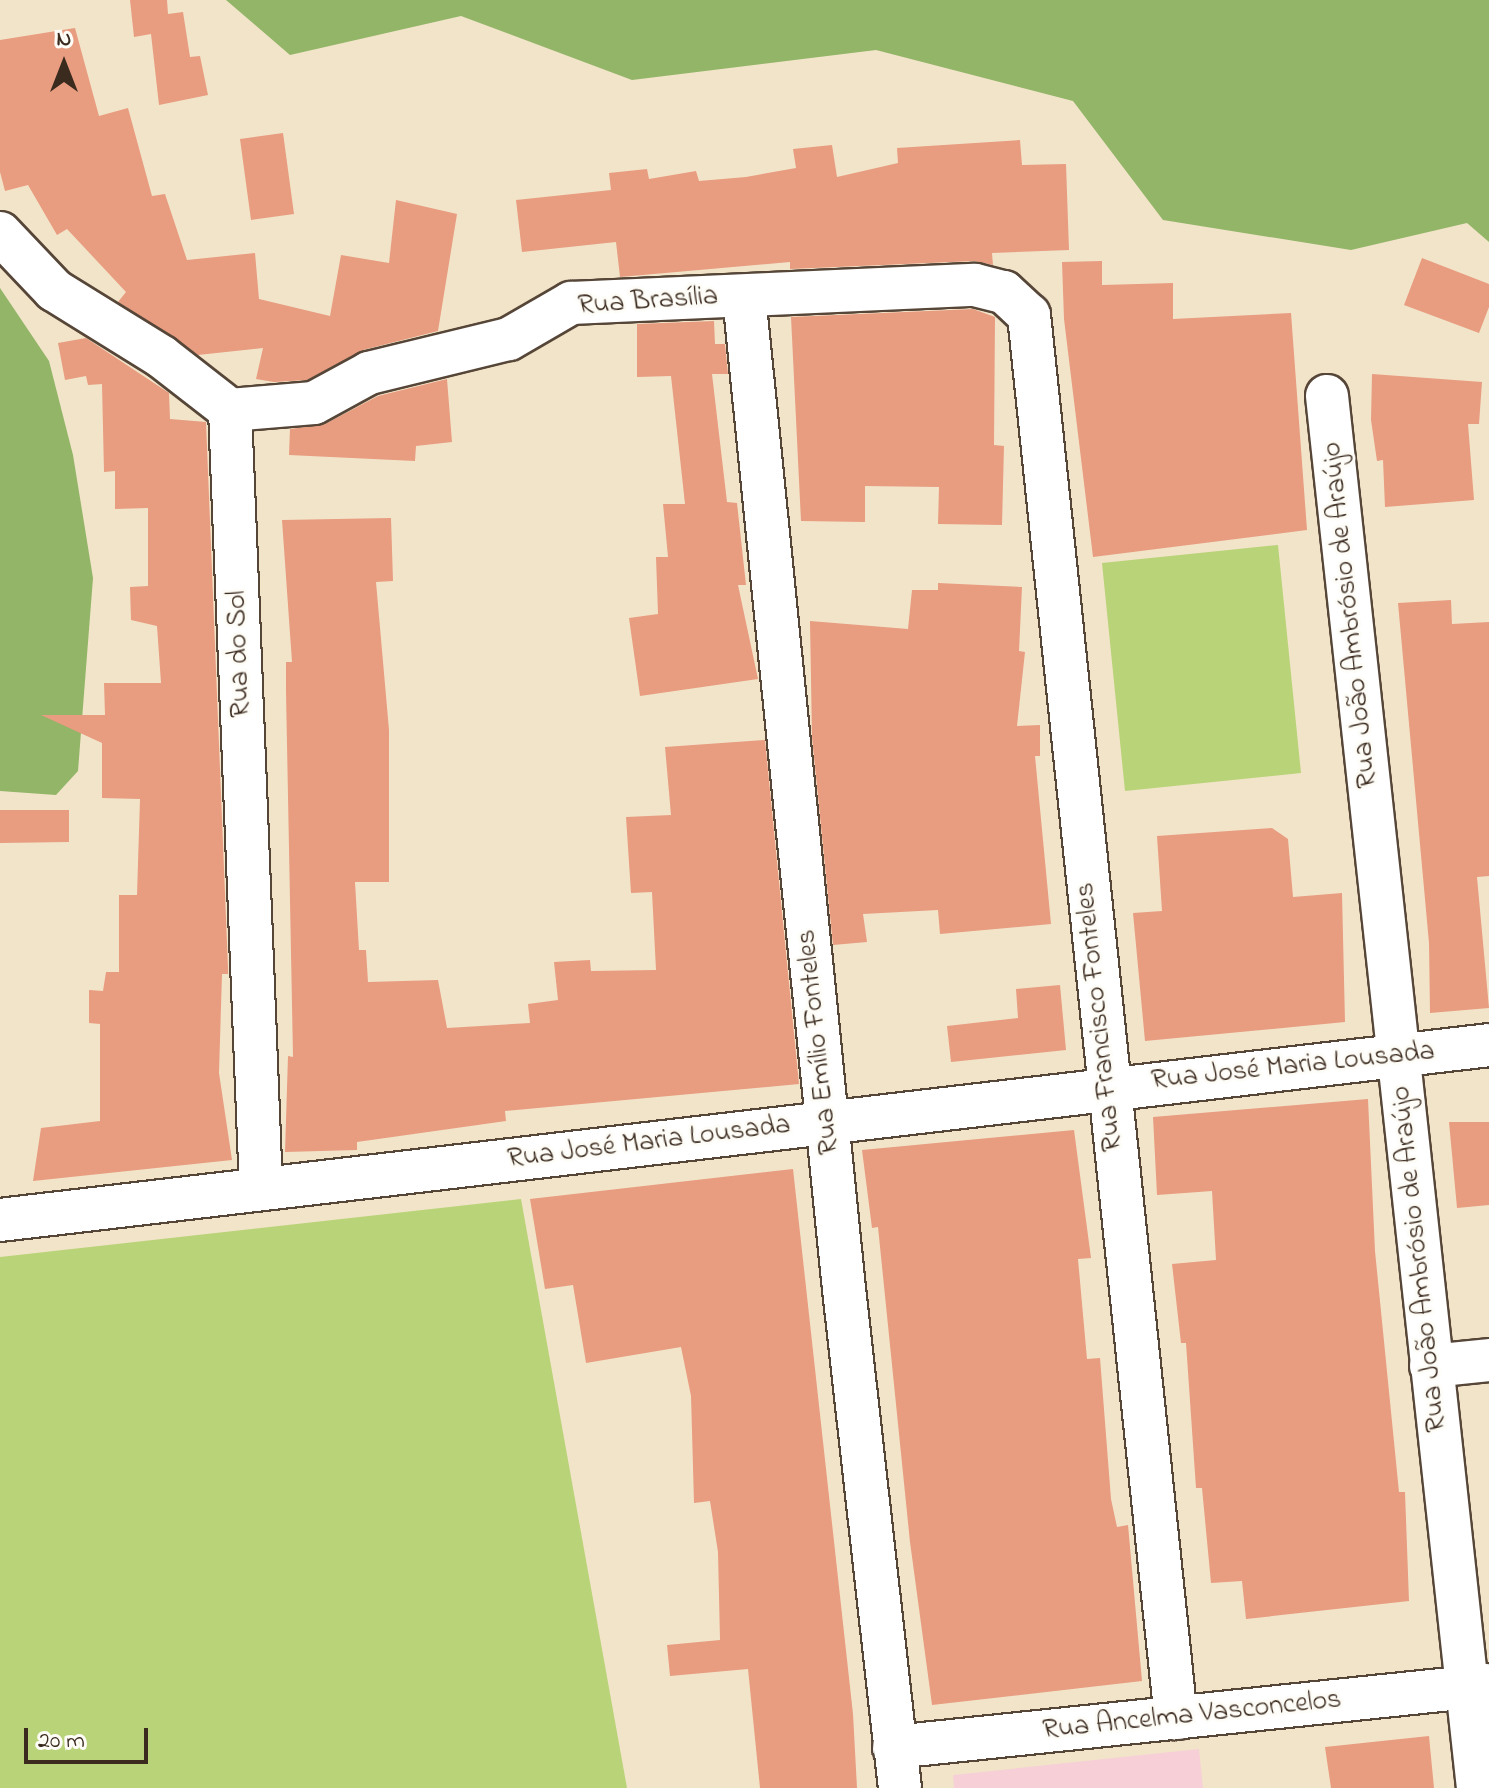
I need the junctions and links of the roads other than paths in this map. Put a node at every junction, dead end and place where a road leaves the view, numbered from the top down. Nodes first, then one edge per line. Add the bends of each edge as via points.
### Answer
1 (0, 233) edge
2 (744, 296) junction
3 (1029, 315) joint
4 (1327, 396) dead end
5 (230, 410) junction
6 (1489, 1045) edge
7 (1398, 1055) junction
8 (1106, 1088) junction
9 (826, 1121) junction
10 (261, 1189) junction
11 (0, 1220) edge
12 (1489, 1360) edge
13 (1431, 1366) junction
14 (1479, 1686) edge
15 (1176, 1718) junction
16 (894, 1747) junction
17 (900, 1788) edge
18 (1478, 1788) edge

1 - 5 street via 54,290 162,357
2 - 3 street, Rua Brasília via 975,285 1004,292
2 - 5 street, Rua Brasília via 571,303 509,339 369,373 314,403
2 - 9 street, Rua Emílio Fonteles
3 - 8 street, Rua Francisco Fonteles
4 - 7 street, Rua João Ambrósio de Araújo
5 - 10 street, Rua do Sol
6 - 7 street, Rua José Maria Lousada
7 - 8 street, Rua José Maria Lousada
7 - 13 street, Rua João Ambrósio de Araújo
8 - 9 street, Rua José Maria Lousada
8 - 15 street, Rua Francisco Fonteles
9 - 10 street, Rua José Maria Lousada
9 - 16 street, Rua Emílio Fonteles
10 - 11 street, Rua José Maria Lousada
12 - 13 street
13 - 14 street, Rua João Ambrósio de Araújo
14 - 15 street, Rua Ancelma Vasconcelos
14 - 18 street, Rua João Ambrósio de Araújo
15 - 16 street, Rua Ancelma Vasconcelos
16 - 17 street, Rua Emílio Fonteles

